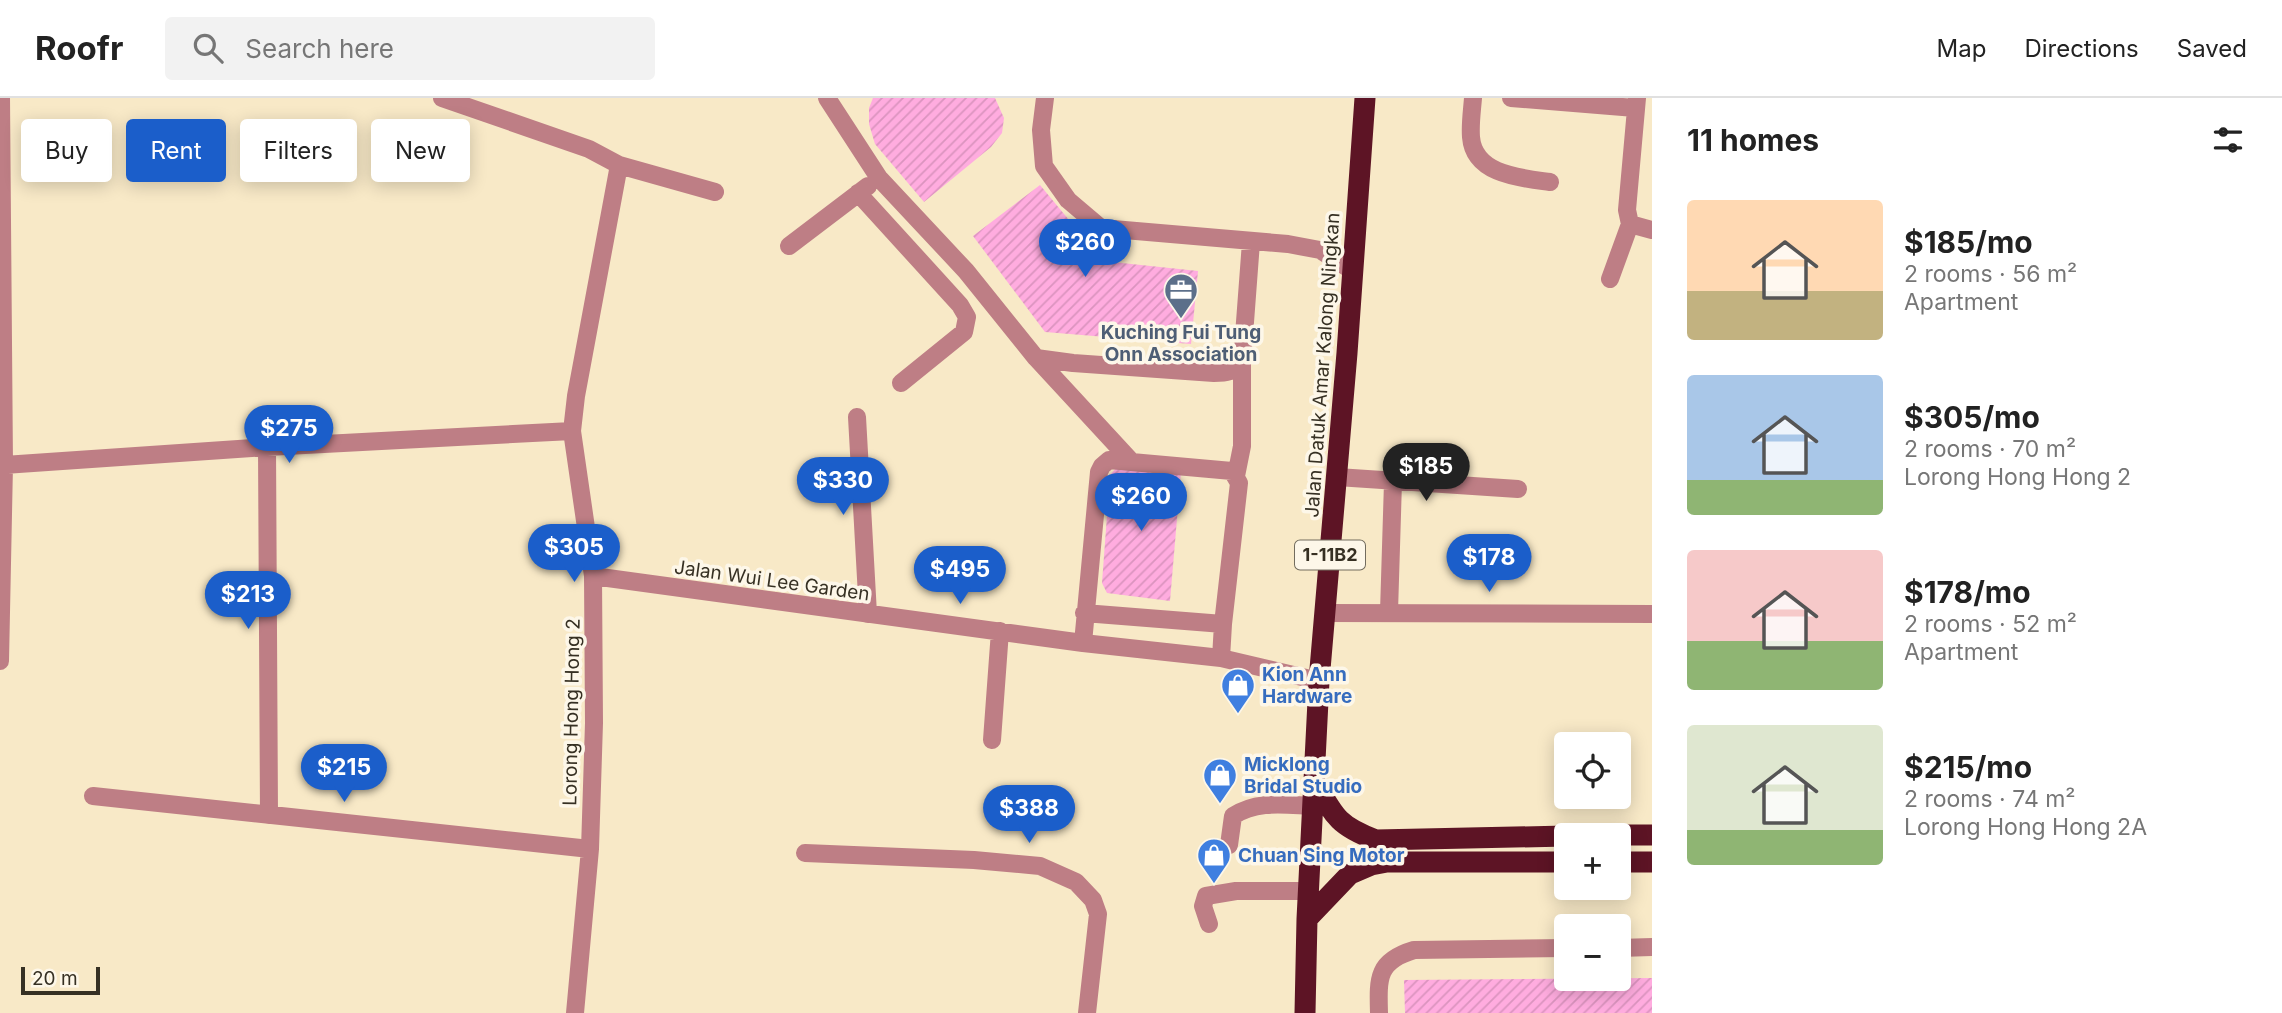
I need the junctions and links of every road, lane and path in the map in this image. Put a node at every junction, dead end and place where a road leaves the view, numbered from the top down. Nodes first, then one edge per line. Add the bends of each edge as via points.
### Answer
1 (1, 98) edge
2 (442, 98) edge
3 (1365, 98) edge
4 (1473, 98) edge
5 (1511, 98) edge
6 (830, 99) edge
7 (1044, 99) edge
8 (1636, 103) edge
9 (619, 164) junction
10 (879, 178) junction
11 (1550, 182) dead end
12 (715, 192) dead end
13 (858, 193) junction
14 (1630, 224) junction
15 (1652, 230) edge
16 (1251, 242) junction
17 (789, 246) dead end
18 (1351, 270) junction
19 (1610, 279) dead end
20 (1036, 358) junction
21 (1242, 362) junction
22 (901, 383) dead end
23 (857, 417) dead end
24 (572, 431) junction
25 (267, 447) junction
26 (1132, 463) junction
27 (4, 465) junction
28 (1236, 476) junction
29 (1337, 477) junction
30 (1393, 482) junction
31 (1518, 489) dead end
32 (1, 566) edge
33 (593, 576) junction
34 (1084, 612) junction
35 (1389, 612) junction
36 (1325, 613) junction
37 (868, 614) junction
38 (1652, 614) edge
39 (1223, 624) junction
40 (1000, 631) junction
41 (1083, 643) junction
42 (1221, 658) junction
43 (0, 662) edge
44 (1319, 681) junction
45 (992, 740) dead end
46 (1315, 781) junction
47 (93, 796) dead end
48 (1313, 806) junction
49 (269, 815) junction
50 (1631, 835) edge
51 (1652, 835) edge
52 (1554, 836) edge
53 (1229, 845) dead end
54 (590, 849) junction
55 (805, 853) dead end
56 (1554, 862) edge
57 (1631, 862) edge
58 (1652, 862) edge
59 (1309, 891) junction
60 (1307, 919) junction
61 (1209, 924) dead end
62 (1652, 947) edge
63 (1554, 948) edge
64 (1631, 948) edge
65 (575, 1013) edge
66 (1087, 1013) edge
67 (1305, 1013) edge
68 (1379, 1013) edge

1 - 27 street
2 - 9 street via 589,149
3 - 18 highway, Jalan Datuk Amar Kalong Ningkan / 1-11B2
4 - 11 street via 1471,139 1481,162 1508,177
5 - 8 street
6 - 10 street
7 - 16 street via 1044,166 1068,200 1101,228
8 - 14 street via 1627,210
9 - 12 street
9 - 24 street, Lorong Hong Hong 2
10 - 13 street
10 - 20 street via 966,271
13 - 17 street
13 - 22 street via 967,317 964,332
14 - 15 street
14 - 19 street
16 - 18 street via 1320,250
16 - 21 street
18 - 29 highway, Jalan Datuk Amar Kalong Ningkan / 1-11B2
20 - 21 street via 1214,373 1228,372
20 - 26 street
21 - 28 street via 1242,446
23 - 37 street
24 - 25 street
24 - 33 street, Lorong Hong Hong 2
25 - 27 street
25 - 49 street
26 - 28 street via 1232,471
26 - 34 street via 1109,460 1099,472
27 - 32 street
28 - 39 street via 1239,483
29 - 30 street
29 - 36 highway, Jalan Datuk Amar Kalong Ningkan / 1-11B2
30 - 31 street
30 - 35 street
32 - 43 street
33 - 37 street, Jalan Wui Lee Garden
33 - 54 street, Lorong Hong Hong 2
34 - 39 street
34 - 41 street
35 - 36 street
35 - 38 street
36 - 44 highway, Jalan Datuk Amar Kalong Ningkan / 1-11B2
37 - 40 street, Jalan Wui Lee Garden
39 - 42 street
40 - 41 street, Jalan Wui Lee Garden
40 - 45 street
41 - 42 street, Jalan Wui Lee Garden
42 - 44 street, Jalan Wui Lee Garden
44 - 46 highway, Jalan Datuk Amar Kalong Ningkan / 1-11B2
46 - 48 highway, Jalan Datuk Amar Kalong Ningkan / 1-11B2
46 - 52 highway via 1333,814 1353,832 1376,840
47 - 49 street
48 - 53 street via 1244,808 1233,816
48 - 59 highway, Jalan Datuk Amar Kalong Ningkan / 1-11B2
49 - 54 street
50 - 51 highway
54 - 65 street, Lorong Hong Hong 2
55 - 66 street via 1040,866 1076,882 1093,900 1098,914
56 - 60 highway via 1371,865 1350,874
57 - 58 highway
59 - 60 highway, Jalan Datuk Amar Kalong Ningkan / 1-11B2
59 - 61 street via 1236,891 1206,896 1203,906
60 - 67 highway, Jalan Datuk Amar Kalong Ningkan / 1-11B2
62 - 64 street
63 - 68 street via 1414,950 1395,956 1378,983

